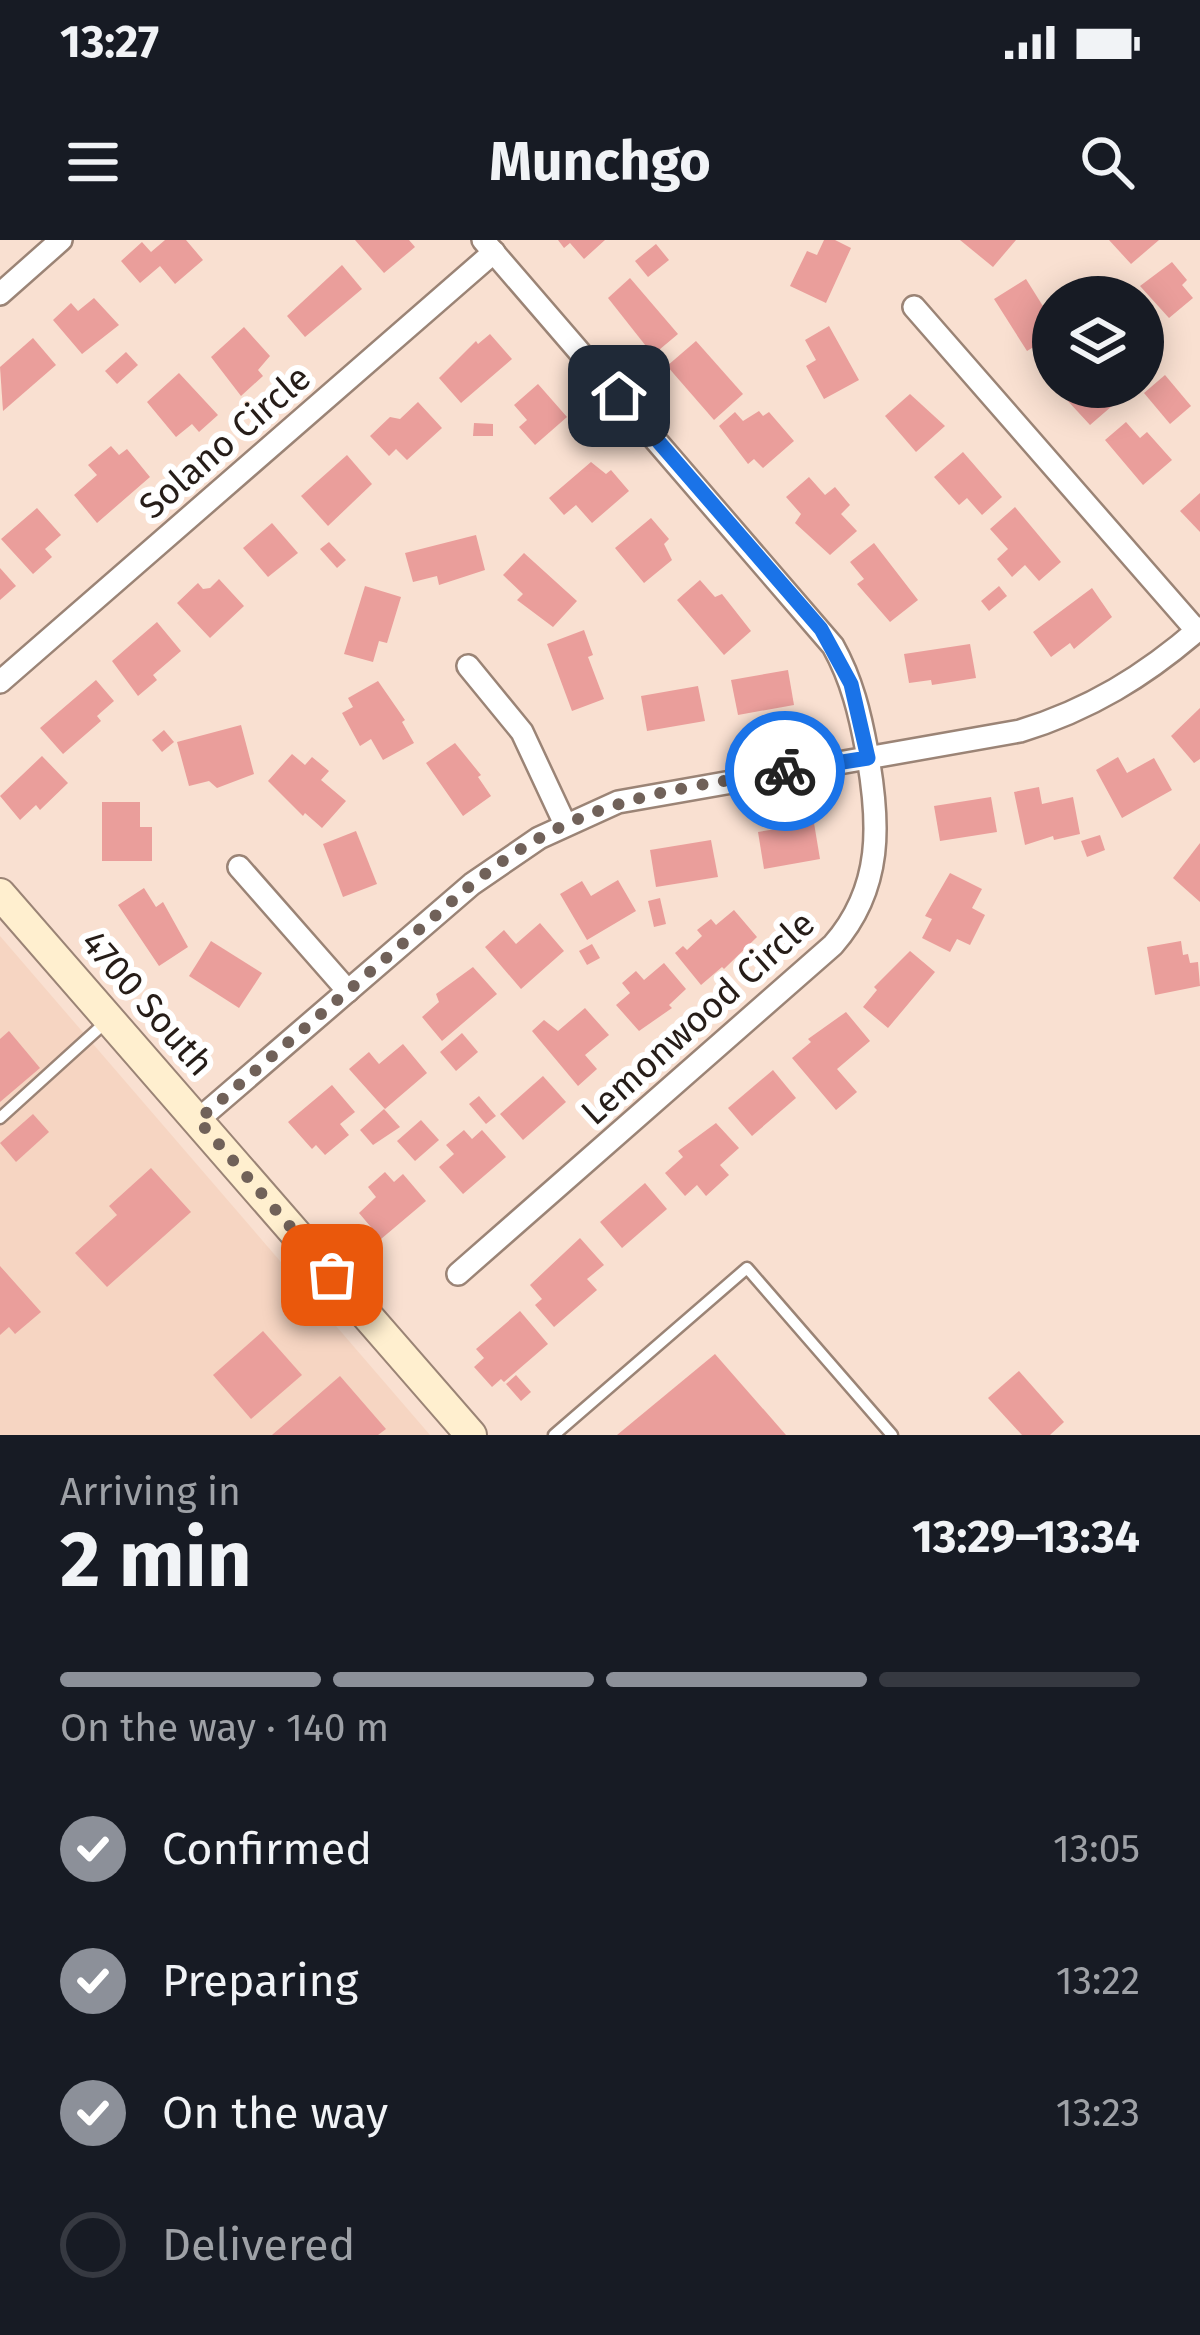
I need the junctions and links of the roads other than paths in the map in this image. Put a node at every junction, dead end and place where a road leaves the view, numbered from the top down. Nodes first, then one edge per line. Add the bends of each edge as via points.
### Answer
1 (62, 240) edge
2 (488, 246) edge
3 (0, 294) edge
4 (914, 307) dead end
5 (1198, 630) edge
6 (468, 666) dead end
7 (0, 682) edge
8 (868, 758) junction
9 (565, 824) junction
10 (239, 867) dead end
11 (0, 894) edge
12 (348, 991) junction
13 (110, 1019) junction
14 (0, 1118) edge
15 (198, 1120) junction
16 (458, 1274) dead end
17 (471, 1435) edge
18 (554, 1435) edge
19 (892, 1435) edge

1 - 3 street
2 - 7 street, Solano Circle
2 - 8 street, Lemonwood Circle via 821,629 851,684
4 - 5 street
5 - 8 street via 1137,678 1070,715 991,738
6 - 9 street via 522,732
8 - 9 street via 644,795
8 - 16 street, Lemonwood Circle via 875,854 866,895 846,930
9 - 12 street via 492,868
10 - 12 street
11 - 13 main road, 4700 South
12 - 15 street
13 - 14 lane
13 - 15 main road, 4700 South
15 - 17 main road, 4700 South
18 - 19 lane via 747,1268

